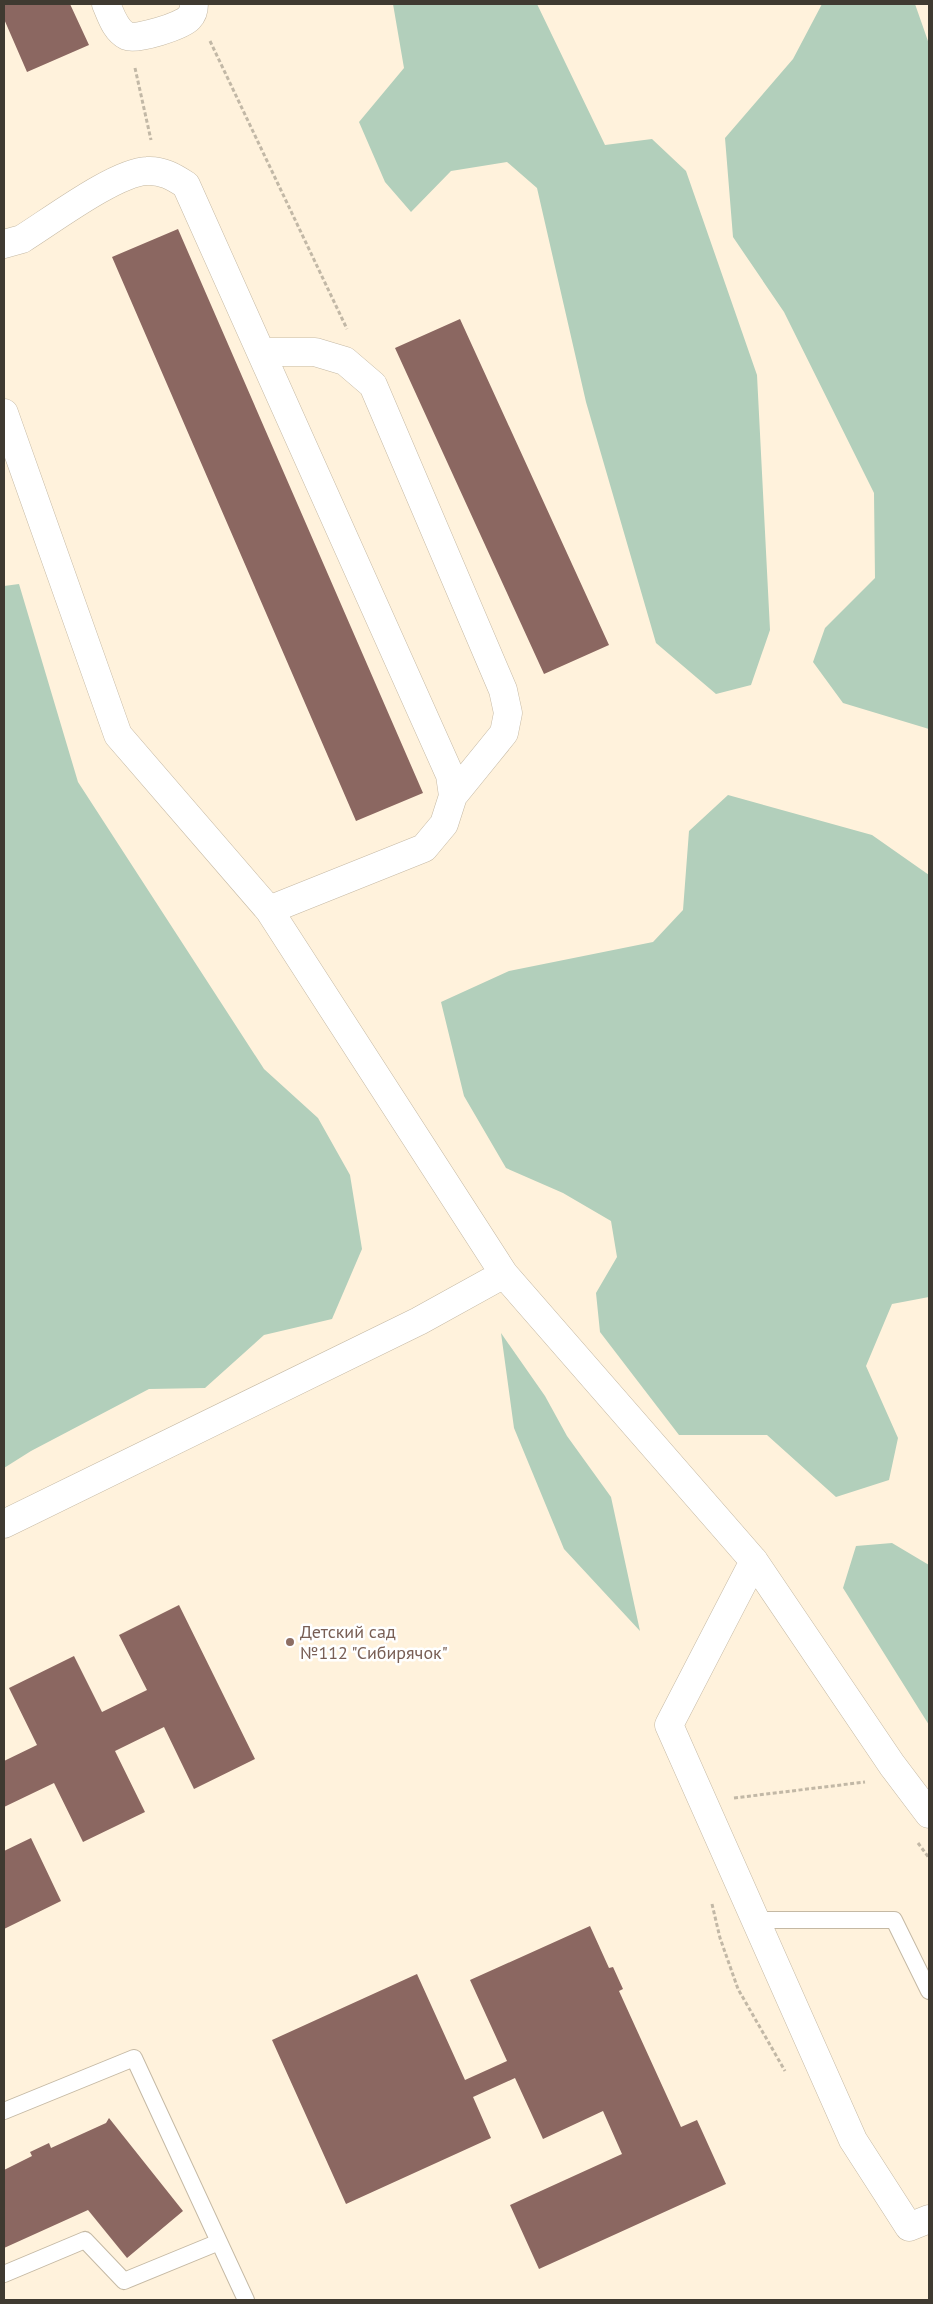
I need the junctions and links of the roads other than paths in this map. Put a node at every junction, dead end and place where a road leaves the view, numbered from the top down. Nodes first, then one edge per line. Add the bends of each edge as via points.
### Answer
1 (106, 4) edge
2 (194, 6) edge
3 (4, 244) edge
4 (261, 352) junction
5 (4, 413) edge
6 (453, 796) junction
7 (269, 910) junction
8 (504, 1274) junction
9 (4, 1524) edge
10 (754, 1561) junction
11 (929, 1814) edge
12 (755, 1920) junction
13 (929, 1991) edge
14 (4, 2111) edge
15 (929, 2219) edge
16 (219, 2242) junction
17 (4, 2274) edge
18 (246, 2300) edge

1 - 2 street via 117,29 128,36 143,37 188,19
3 - 4 street via 22,239 122,177 146,171 173,176 186,184
4 - 6 street via 450,776
4 - 6 street via 315,352 345,361 373,385 504,690 508,713 504,733
5 - 7 street via 118,735
6 - 7 street via 444,824 424,848
7 - 8 street
8 - 9 street via 419,1321
8 - 10 street
10 - 11 street via 892,1765
10 - 12 street via 669,1725
12 - 13 lane via 894,1920
12 - 15 street via 853,2140 908,2227
14 - 16 lane via 134,2058
16 - 17 lane via 124,2281 85,2240
16 - 18 lane

